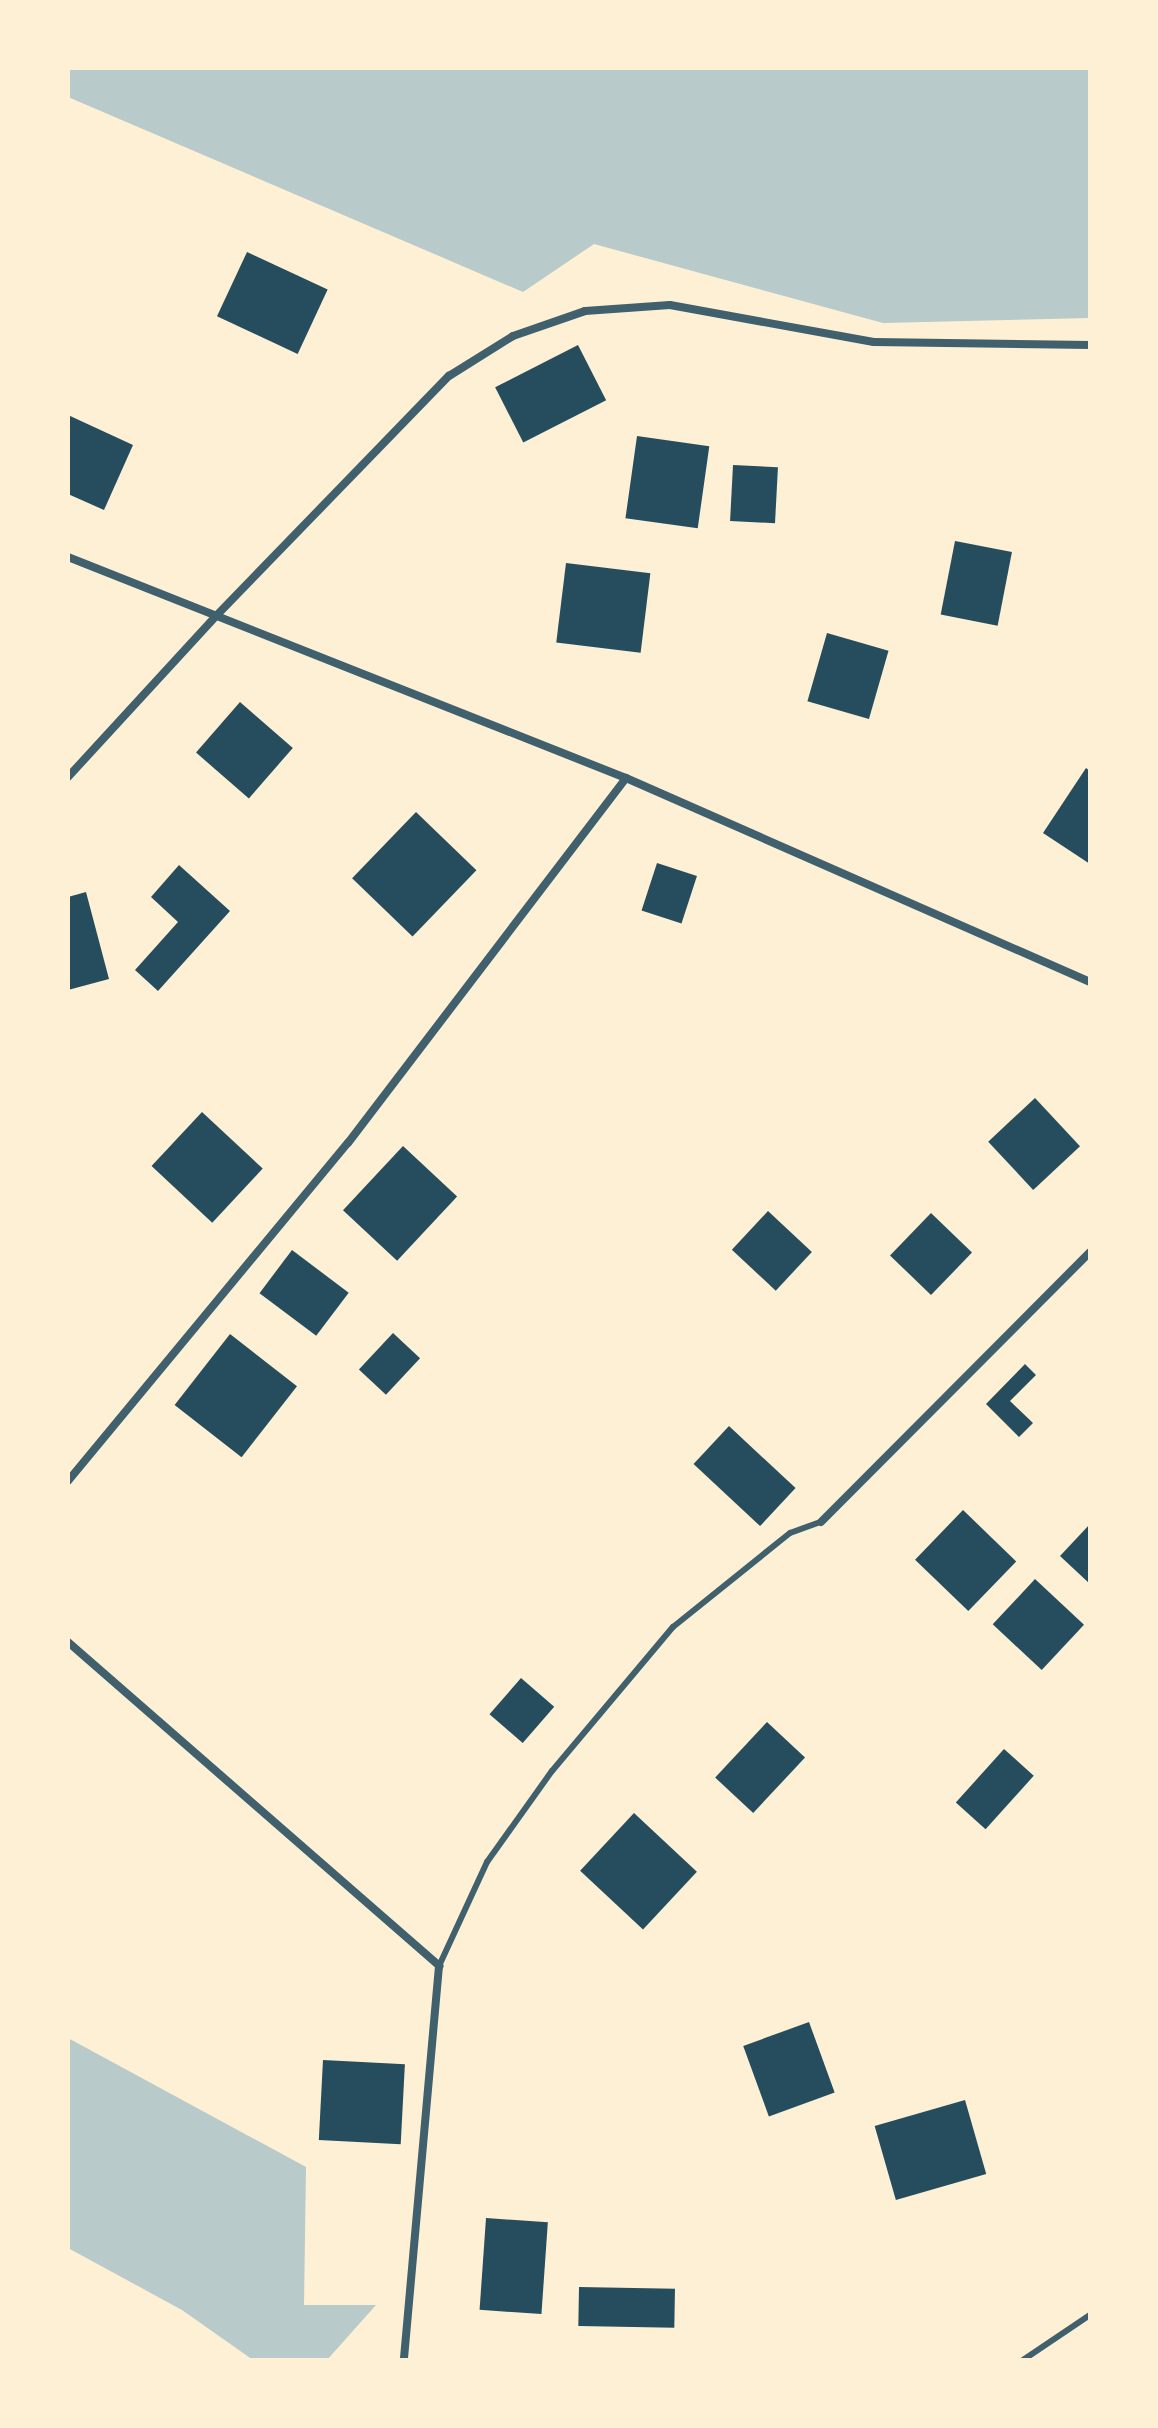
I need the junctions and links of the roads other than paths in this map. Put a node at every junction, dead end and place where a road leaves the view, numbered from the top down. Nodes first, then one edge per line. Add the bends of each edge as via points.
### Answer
1 (1090, 345) edge
2 (68, 557) edge
3 (217, 615) junction
4 (68, 777) edge
5 (626, 778) junction
6 (1090, 982) edge
7 (1090, 1252) edge
8 (68, 1481) edge
9 (821, 1522) joint
10 (68, 1642) edge
11 (439, 1966) junction
12 (1090, 2315) edge
13 (404, 2360) edge
14 (1023, 2360) edge

1 - 3 street via 874,342 670,305 585,311 513,336 449,376
2 - 3 street
3 - 4 street
3 - 5 street
5 - 6 street
5 - 8 street via 348,1143
7 - 9 street
9 - 11 lane via 790,1533 673,1627 552,1771 487,1862
10 - 11 street
11 - 13 street
12 - 14 lane

